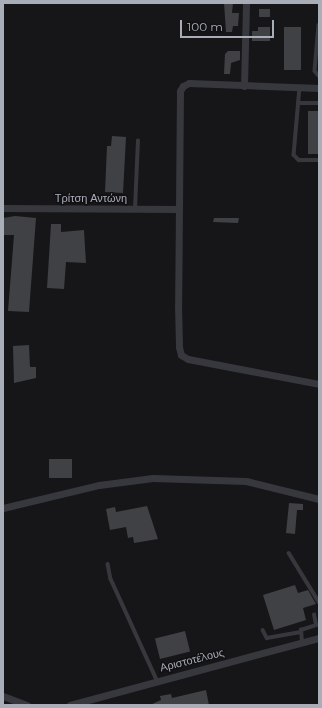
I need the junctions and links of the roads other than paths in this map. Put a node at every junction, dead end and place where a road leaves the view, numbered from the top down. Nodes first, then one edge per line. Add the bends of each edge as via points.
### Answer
1 (246, 3) edge
2 (319, 24) edge
3 (319, 76) edge
4 (244, 86) junction
5 (300, 87) junction
6 (319, 88) edge
7 (298, 103) junction
8 (319, 103) edge
9 (138, 141) dead end
10 (319, 160) edge
11 (3, 208) edge
12 (135, 209) junction
13 (179, 209) junction
14 (319, 384) edge
15 (319, 499) edge
16 (3, 508) edge
17 (289, 553) dead end
18 (108, 564) dead end
19 (319, 602) edge
20 (314, 615) dead end
21 (262, 630) dead end
22 (300, 632) junction
23 (319, 638) edge
24 (302, 643) junction
25 (157, 680) junction
26 (3, 696) edge
27 (27, 705) edge
28 (70, 705) edge

1 - 4 street
2 - 3 lane via 315,71
4 - 5 street
4 - 13 street via 189,83 180,91
5 - 6 street
5 - 7 lane
7 - 8 lane
7 - 10 lane via 294,155 299,160
9 - 12 lane
11 - 12 street, Τρίτση Αντώνη
12 - 13 street, Τρίτση Αντώνη
13 - 14 street via 181,354 207,364
15 - 16 street via 278,487 229,479 153,478 99,485
17 - 19 lane
18 - 25 lane via 111,580
20 - 22 lane via 316,625
21 - 22 lane via 267,638
22 - 24 lane
23 - 24 street, Αριστοτέλους
24 - 25 street, Αριστοτέλους
25 - 28 street, Αριστοτέλους
26 - 27 street

